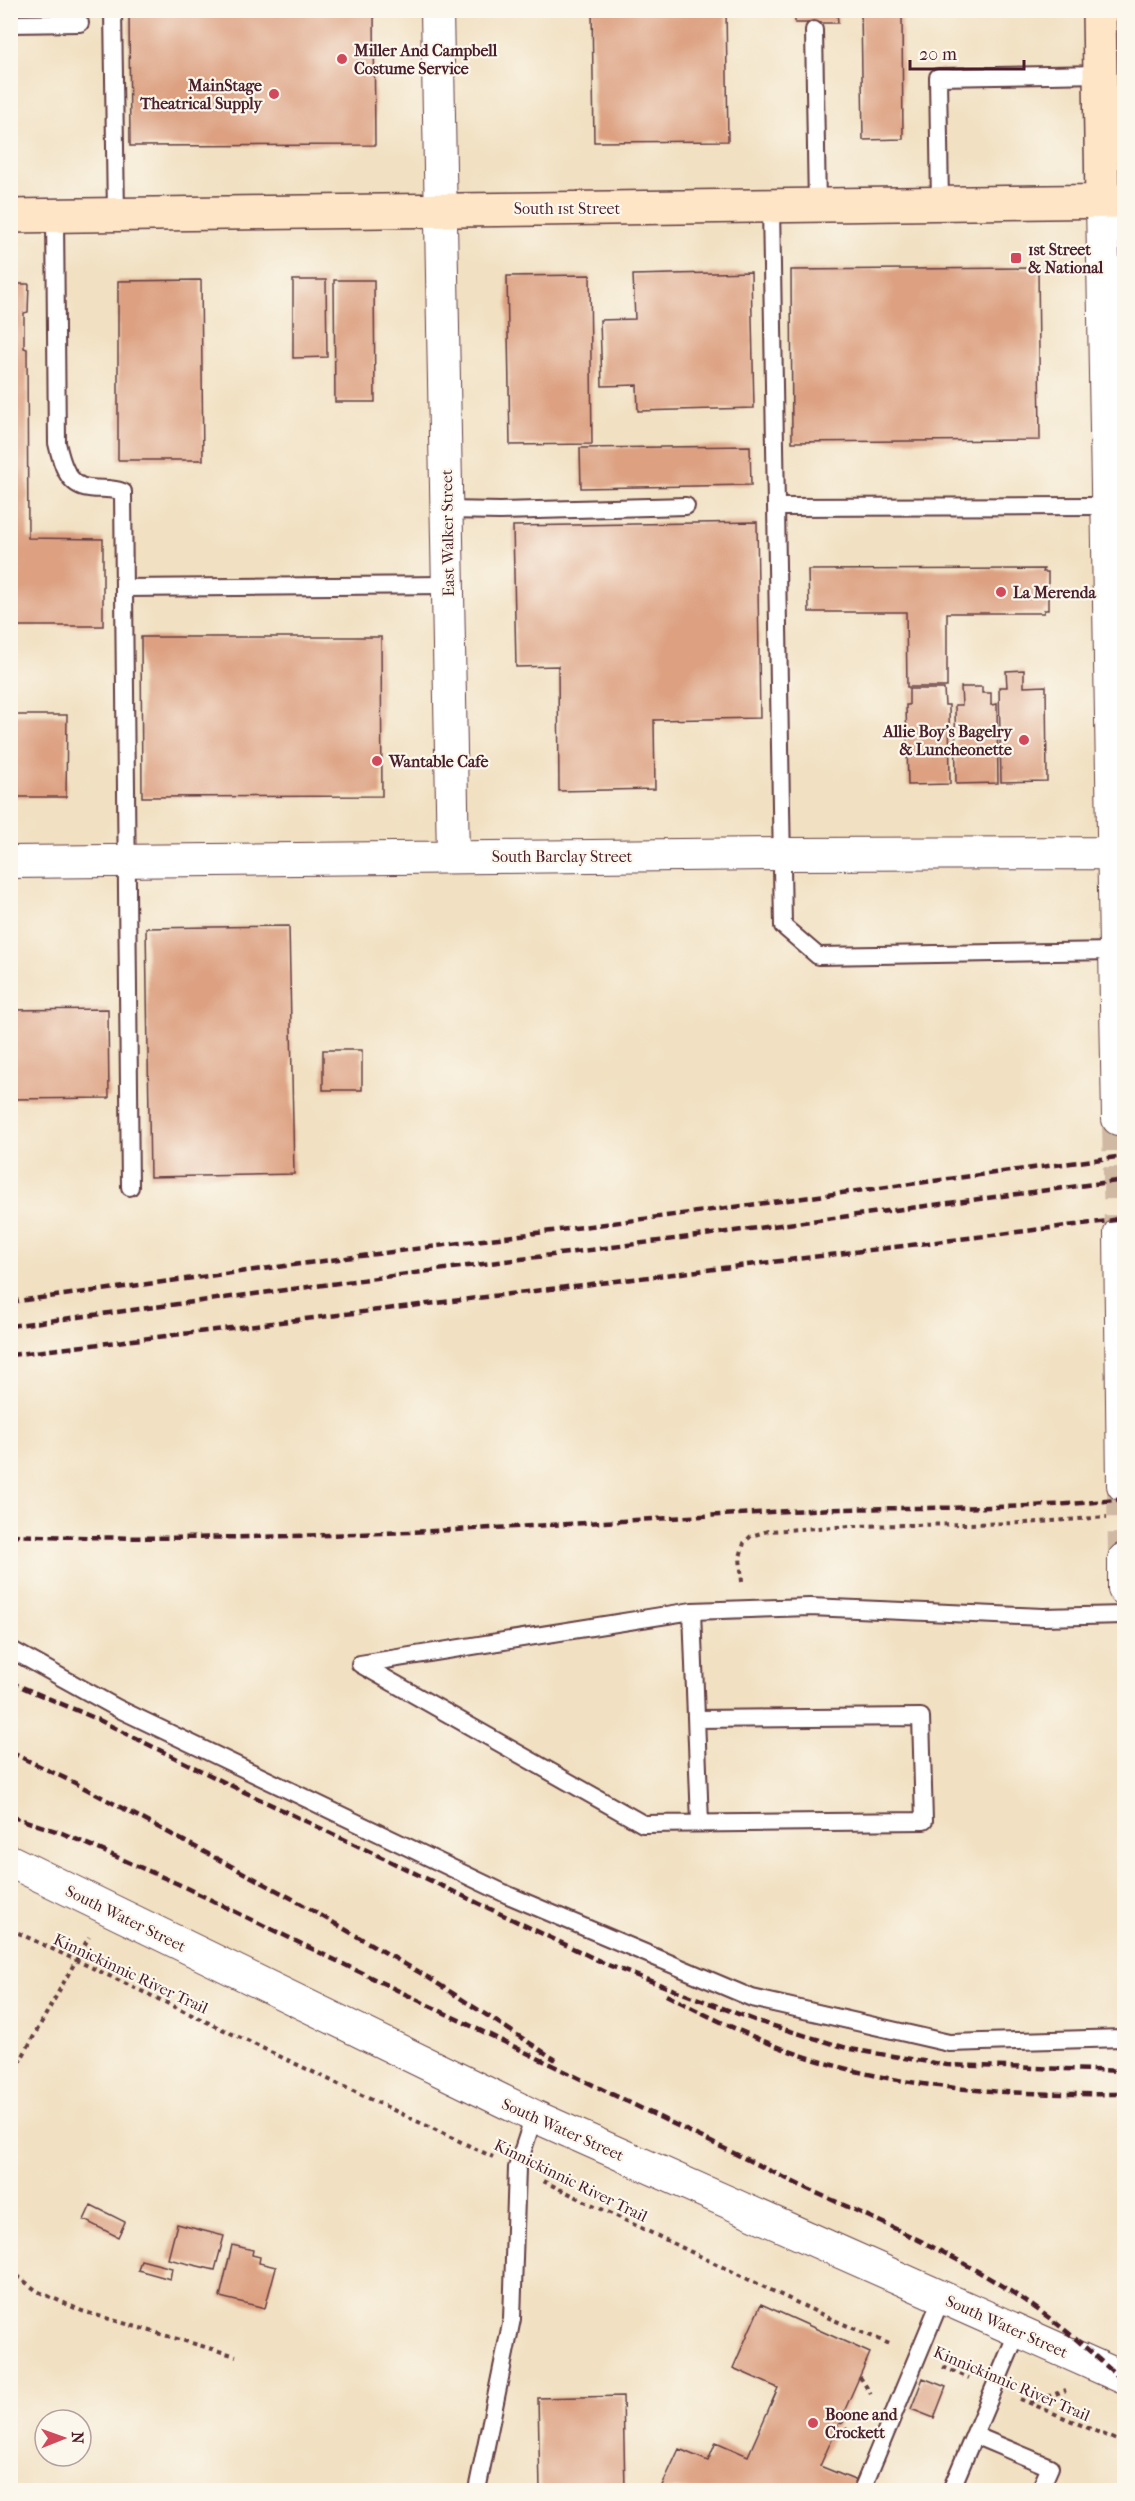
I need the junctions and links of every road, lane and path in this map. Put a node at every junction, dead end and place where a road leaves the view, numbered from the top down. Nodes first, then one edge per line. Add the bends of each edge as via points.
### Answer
1 (113, 10) edge
2 (437, 10) edge
3 (1099, 10) edge
4 (80, 23) dead end
5 (10, 24) edge
6 (814, 30) dead end
7 (1100, 74) junction
8 (1113, 201) edge
9 (940, 203) junction
10 (771, 206) junction
11 (817, 206) junction
12 (441, 209) junction
13 (116, 215) junction
14 (10, 216) edge
15 (55, 216) junction
16 (686, 506) dead end
17 (1107, 506) junction
18 (776, 507) junction
19 (447, 510) junction
20 (1116, 572) edge
21 (448, 585) junction
22 (124, 588) junction
23 (1113, 853) junction
24 (782, 854) junction
25 (453, 857) junction
26 (125, 860) junction
27 (10, 862) edge
28 (1118, 971) edge
29 (1118, 1119) dead end
30 (130, 1187) dead end
31 (1120, 1233) dead end
32 (1123, 1485) dead end
33 (1114, 1517) dead end
34 (1124, 1559) edge
35 (1125, 1589) edge
36 (743, 1609) junction
37 (692, 1611) junction
38 (1125, 1615) edge
39 (10, 1649) edge
40 (696, 1719) junction
41 (700, 1823) junction
42 (10, 1861) edge
43 (105, 1908) junction
44 (10, 1929) edge
45 (76, 1961) junction
46 (1125, 2038) edge
47 (13, 2072) edge
48 (10, 2079) edge
49 (534, 2116) junction
50 (517, 2168) junction
51 (10, 2270) edge
52 (942, 2297) junction
53 (1018, 2331) junction
54 (236, 2356) dead end
55 (916, 2356) junction
56 (1121, 2366) edge
57 (994, 2389) junction
58 (974, 2435) junction
59 (1125, 2443) edge
60 (477, 2490) edge
61 (862, 2490) edge
62 (951, 2490) edge
63 (1040, 2490) edge

1 - 13 lane
2 - 12 street, East Walker Street
3 - 7 main road
4 - 5 lane
6 - 11 lane
7 - 8 main road
7 - 9 lane via 938,77
8 - 9 main road, South 1st Street
8 - 17 street
9 - 11 main road, South 1st Street
10 - 11 main road, South 1st Street
10 - 12 main road, South 1st Street
10 - 18 lane
12 - 13 main road, South 1st Street
12 - 19 street, East Walker Street
13 - 15 main road, South 1st Street
14 - 15 main road, South 1st Street
15 - 22 lane via 57,444 62,465 76,484 123,492
16 - 19 lane
17 - 18 lane
17 - 20 street
18 - 24 lane
19 - 21 street, East Walker Street
20 - 23 street
21 - 22 lane
21 - 25 street, East Walker Street
22 - 26 lane
23 - 24 street, South Barclay Street
23 - 28 street
24 - 25 street, South Barclay Street
24 - 28 lane via 783,926 818,956
25 - 26 street, South Barclay Street
26 - 27 street, South Barclay Street
26 - 30 lane
28 - 29 street
31 - 32 street
33 - 36 path via 768,1531 751,1536 744,1543 740,1557
34 - 35 street
36 - 37 lane
36 - 38 lane via 810,1607 1043,1617
37 - 40 lane
37 - 41 lane via 360,1664 643,1824
39 - 46 lane via 117,1708 508,1895 752,1998 949,2043
40 - 41 lane
40 - 41 lane via 921,1717 924,1821
42 - 43 street, South Water Street
43 - 45 path
43 - 49 street, South Water Street
44 - 45 path, Kinnickinnic River Trail
45 - 47 path
45 - 50 path, Kinnickinnic River Trail
47 - 48 path
49 - 50 lane
49 - 52 street, South Water Street
50 - 55 path, Kinnickinnic River Trail
50 - 60 lane via 512,2319
51 - 54 path via 37,2291 82,2311
52 - 53 street, South Water Street
52 - 55 lane
53 - 56 street, South Water Street
53 - 57 lane
55 - 57 path, Kinnickinnic River Trail
55 - 61 lane
57 - 58 lane
57 - 59 path, Kinnickinnic River Trail
58 - 62 lane
58 - 63 lane via 1050,2467

